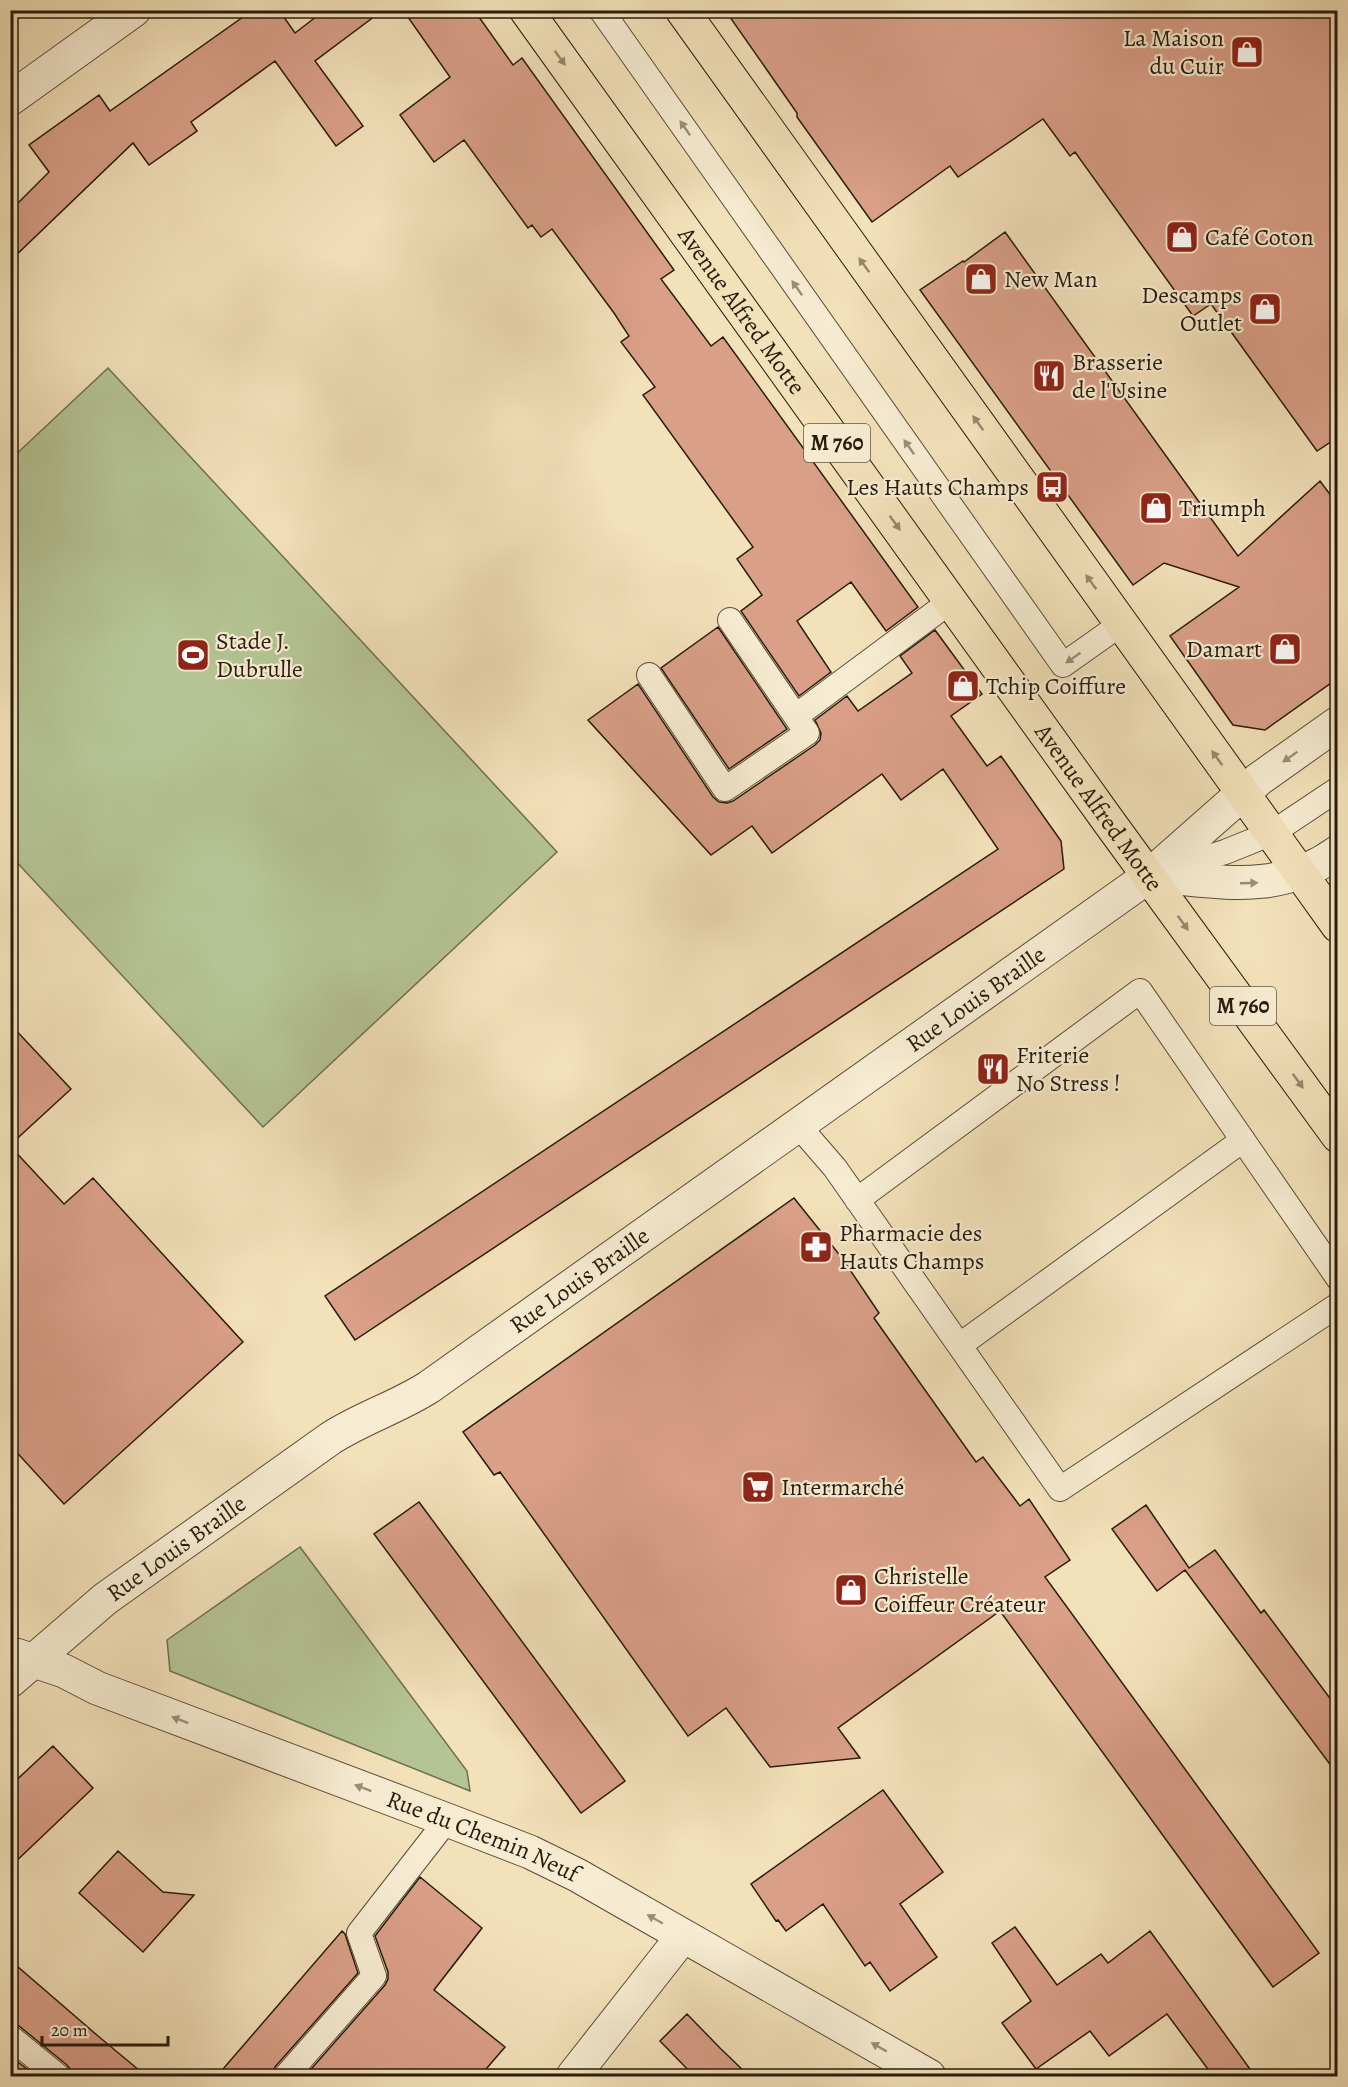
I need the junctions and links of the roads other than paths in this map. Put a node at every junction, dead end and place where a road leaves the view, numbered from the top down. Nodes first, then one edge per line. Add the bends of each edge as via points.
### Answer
1 (134, 10) edge
2 (526, 10) edge
3 (601, 10) edge
4 (682, 10) edge
5 (10, 99) edge
6 (951, 601) junction
7 (730, 620) dead end
8 (1121, 624) junction
9 (649, 675) dead end
10 (796, 716) junction
11 (1338, 723) edge
12 (1338, 789) edge
13 (1243, 793) junction
14 (1272, 833) junction
15 (1338, 852) edge
16 (1300, 873) junction
17 (1149, 876) junction
18 (1338, 926) edge
19 (797, 1124) junction
20 (1338, 1136) edge
21 (1243, 1140) junction
22 (857, 1200) junction
23 (1338, 1278) edge
24 (1338, 1305) edge
25 (960, 1346) junction
26 (18, 1665) edge
27 (447, 1820) junction
28 (683, 1935) junction
29 (10, 2037) edge
30 (58, 2076) edge
31 (286, 2076) edge
32 (573, 2076) edge
33 (930, 2076) edge

1 - 5 street
2 -> 6 main road, Avenue Alfred Motte / M 760
8 -> 3 lane via 1063,665
8 -> 4 main road
6 - 10 lane
6 - 17 main road, Avenue Alfred Motte / M 760
7 - 10 lane
13 -> 8 main road
9 - 10 lane via 725,789 807,733
11 -> 13 street, Rue Louis Braille
12 - 14 lane
13 - 14 main road
13 - 17 street, Rue Louis Braille
14 - 16 main road
14 - 17 lane
15 - 16 street
17 -> 16 street via 1238,883 1268,882
16 - 18 main road
17 - 19 street, Rue Louis Braille
17 -> 20 main road, Avenue Alfred Motte / M 760
19 - 22 lane
19 - 26 street, Rue Louis Braille via 429,1387 331,1438
21 - 22 lane via 1140,991
21 - 23 lane
21 - 25 lane
22 - 25 lane
24 - 25 lane via 1060,1489
27 -> 26 street, Rue du Chemin Neuf via 97,1688 64,1671
28 -> 27 street, Rue du Chemin Neuf via 547,1860
27 - 31 lane via 359,1933 374,1976
28 - 32 street
33 -> 28 street, Rue du Chemin Neuf
29 - 30 lane

